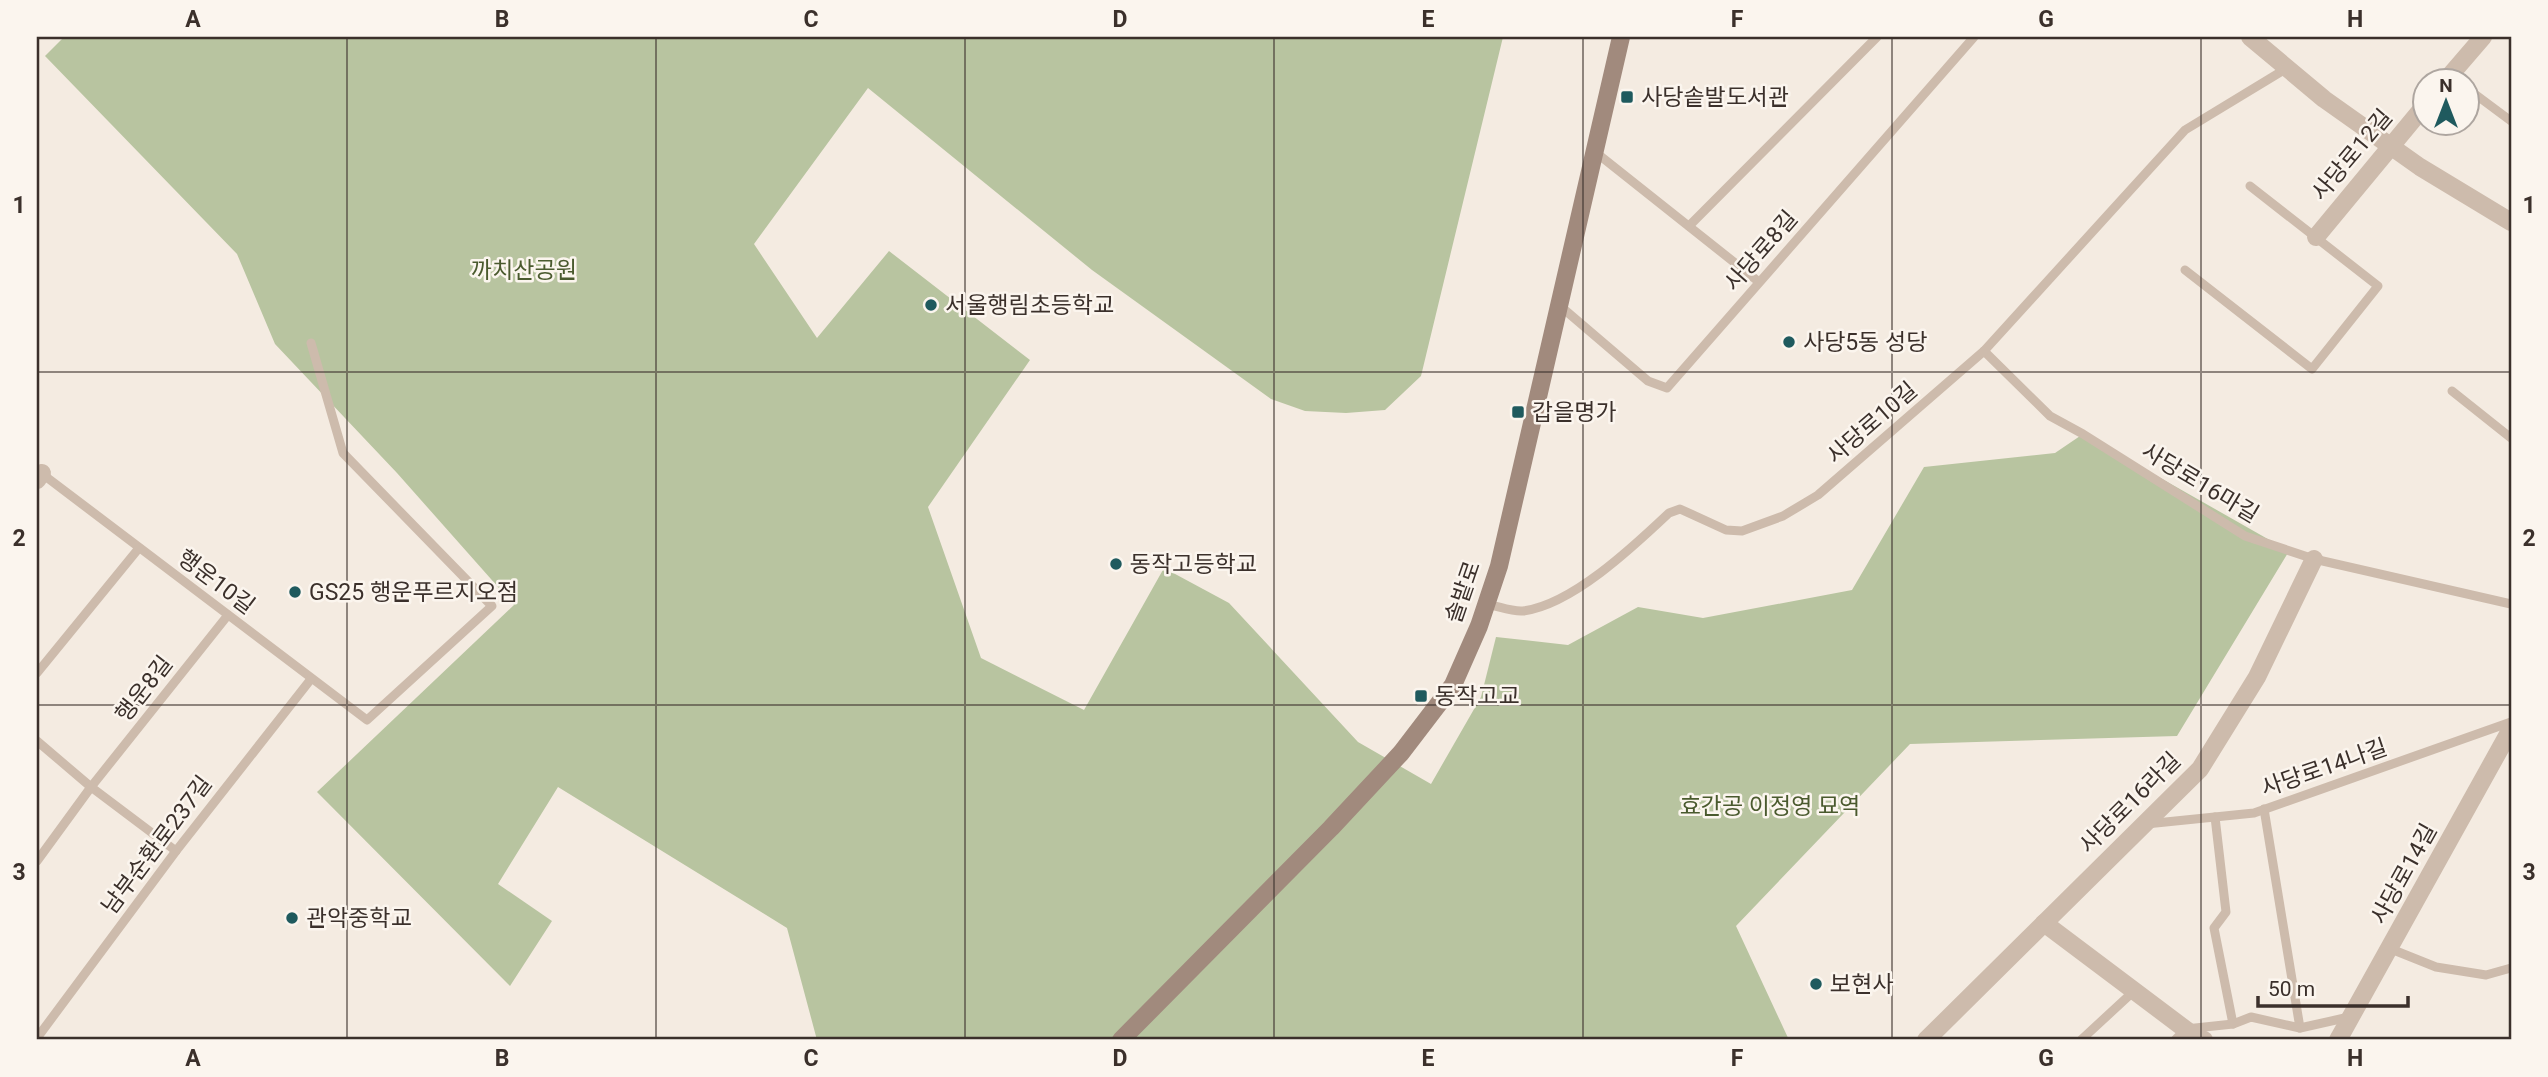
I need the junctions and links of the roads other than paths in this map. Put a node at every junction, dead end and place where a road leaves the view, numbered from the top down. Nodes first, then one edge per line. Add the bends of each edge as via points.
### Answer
1 (1620, 37) edge
2 (1877, 37) edge
3 (1974, 37) edge
4 (2250, 37) edge
5 (2483, 37) edge
6 (2461, 66) edge
7 (2287, 68) junction
8 (2482, 99) edge
9 (2412, 121) edge
10 (2511, 121) edge
11 (2391, 146) junction
12 (1594, 151) junction
13 (2250, 186) dead end
14 (2511, 222) edge
15 (1689, 226) junction
16 (2316, 237) junction
17 (2185, 270) dead end
18 (1759, 282) junction
19 (1559, 305) junction
20 (311, 343) dead end
21 (1984, 351) junction
22 (2452, 391) dead end
23 (2511, 438) edge
24 (38, 474) edge
25 (139, 548) junction
26 (2314, 559) junction
27 (1486, 604) junction
28 (2511, 604) edge
29 (228, 615) junction
30 (37, 673) edge
31 (311, 679) junction
32 (2511, 722) edge
33 (2511, 729) edge
34 (37, 741) edge
35 (91, 787) junction
36 (2264, 809) junction
37 (2215, 817) junction
38 (2144, 824) junction
39 (176, 851) junction
40 (37, 861) edge
41 (2044, 923) junction
42 (2390, 949) junction
43 (2511, 968) edge
44 (2135, 990) junction
45 (2354, 1015) junction
46 (2233, 1024) junction
47 (2300, 1028) junction
48 (2181, 1035) edge
49 (37, 1038) edge
50 (1121, 1040) edge
51 (1926, 1040) edge
52 (2081, 1040) edge
53 (2204, 1040) edge
54 (2338, 1040) edge

1 - 12 street, 솔밭로
2 - 15 lane
3 - 18 lane, 사당로8길
4 - 7 street
5 - 6 street
7 - 11 street
7 - 21 lane, 사당로10길 via 2185,130
8 - 10 lane
9 - 11 street, 사당로12길
11 - 14 street
11 - 16 street, 사당로12길
12 - 15 lane
12 - 19 street, 솔밭로
13 - 16 lane
15 - 18 lane
16 - 17 lane via 2378,286 2312,369
18 - 19 lane, 사당로8길 via 1667,388 1648,381
19 - 27 street, 솔밭로 via 1499,566
20 - 31 lane, 행운10길 via 343,453 492,606 368,720
21 - 26 lane, 사당로16마길 via 2050,416 2245,536
21 - 27 lane, 사당로10길 via 1818,495 1783,516 1742,531 1726,530 1680,509 1669,513 1612,566 1548,605 1521,611
22 - 23 lane
24 - 25 lane, 행운10길
25 - 29 lane, 행운10길
25 - 30 lane
26 - 28 lane, 사당로16마길
26 - 38 street, 사당로16라길 via 2257,677 2200,769
27 - 50 street, 솔밭로 via 1454,685 1401,753
29 - 31 lane, 행운10길
29 - 35 lane, 행운8길
31 - 39 lane, 남부순환로237길
32 - 36 lane, 사당로14나길
33 - 42 street, 사당로14길
34 - 35 lane
35 - 39 lane
35 - 40 lane, 행운8길
36 - 37 lane, 사당로14나길
36 - 47 lane
37 - 38 lane, 사당로14나길
37 - 46 lane via 2226,912 2214,928
38 - 41 street, 사당로16라길
39 - 49 lane, 남부순환로237길
41 - 44 street
41 - 51 street, 사당로16라길
42 - 43 lane via 2436,967 2486,975
42 - 45 street, 사당로14길
44 - 48 street
44 - 52 lane
45 - 47 lane
45 - 54 street, 사당로14길
46 - 47 lane via 2251,1017
46 - 48 lane
48 - 53 street

